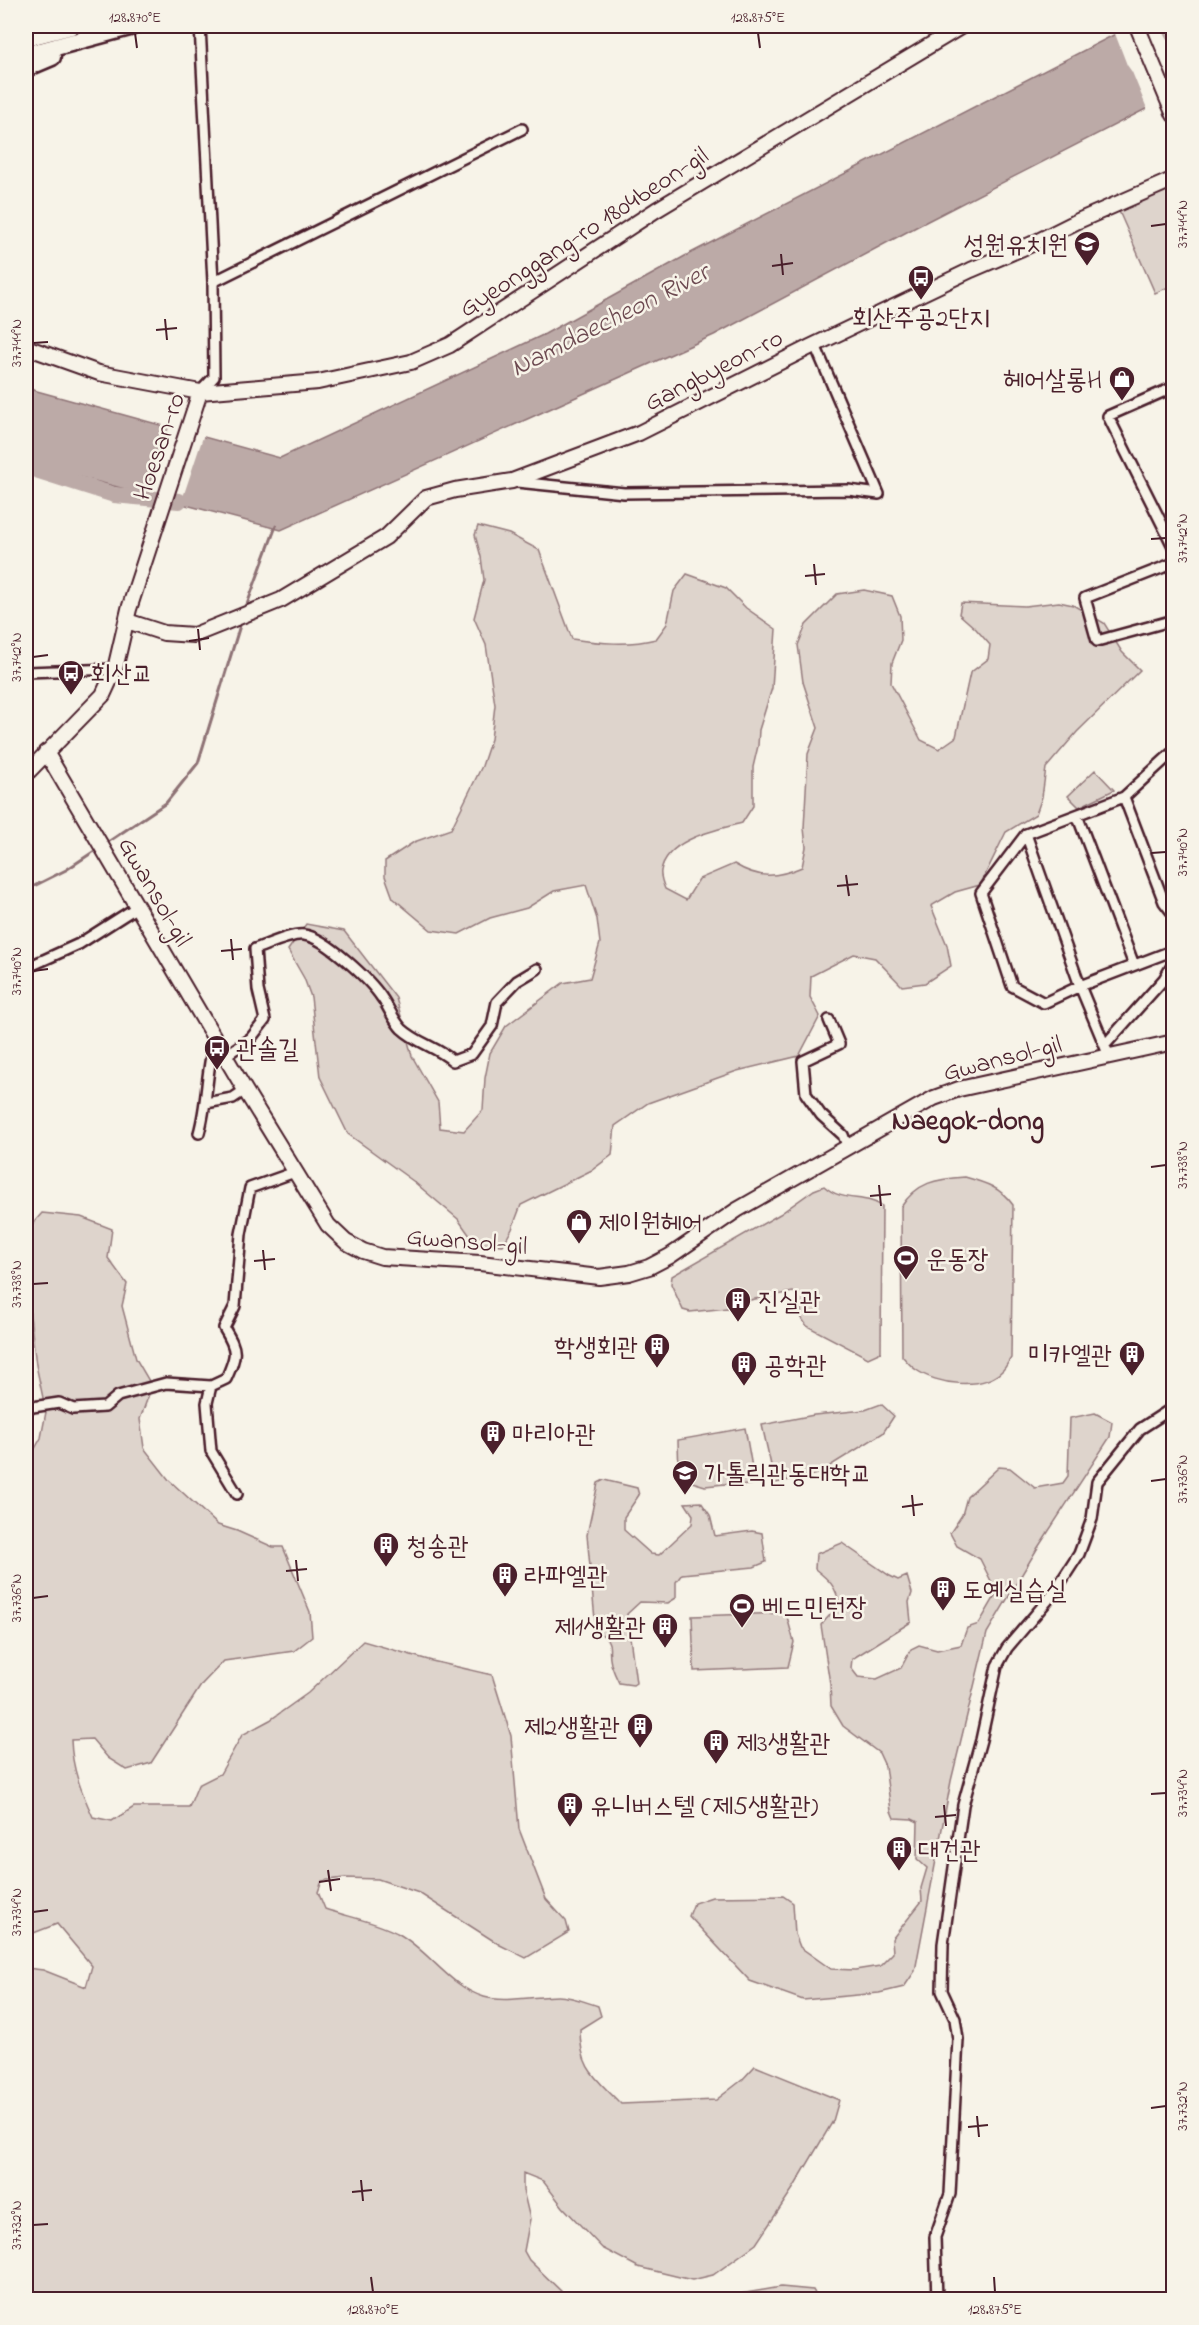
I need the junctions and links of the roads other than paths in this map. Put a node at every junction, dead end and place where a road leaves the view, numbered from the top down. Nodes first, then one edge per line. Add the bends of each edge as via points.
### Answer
1 (71, 26) edge
2 (200, 26) edge
3 (962, 26) edge
4 (1137, 26) edge
5 (127, 27) edge
6 (26, 39) edge
7 (26, 55) edge
8 (26, 68) edge
9 (1173, 114) edge
10 (522, 129) dead end
11 (1173, 179) edge
12 (213, 282) junction
13 (815, 345) junction
14 (26, 347) edge
15 (1173, 387) edge
16 (200, 393) junction
17 (512, 481) junction
18 (1173, 548) edge
19 (1173, 563) edge
20 (128, 615) junction
21 (1173, 620) edge
22 (115, 669) junction
23 (26, 672) edge
24 (1173, 751) edge
25 (46, 752) junction
26 (26, 774) edge
27 (1125, 797) junction
28 (1077, 815) junction
29 (1026, 834) junction
30 (137, 907) junction
31 (1173, 915) edge
32 (1173, 950) edge
33 (1173, 962) edge
34 (1134, 965) junction
35 (26, 968) edge
36 (537, 969) dead end
37 (1080, 986) junction
38 (829, 1020) dead end
39 (214, 1038) junction
40 (1173, 1042) edge
41 (1107, 1051) junction
42 (225, 1056) junction
43 (245, 1090) junction
44 (206, 1103) junction
45 (199, 1133) dead end
46 (849, 1148) junction
47 (295, 1172) junction
48 (211, 1386) junction
49 (1173, 1407) edge
50 (26, 1408) edge
51 (237, 1494) dead end
52 (937, 2300) edge

1 - 6 highway
2 - 12 street, Hoesan-ro
3 - 16 street, Gyeonggang-ro 1804beon-gil via 656,210 450,345 411,362 318,382
4 - 9 street
5 - 7 highway
5 - 8 highway
10 - 12 street
11 - 13 street, Gangbyeon-ro
12 - 16 street, Hoesan-ro via 213,377
13 - 17 street, Gangbyeon-ro via 639,433
13 - 17 street via 879,494 848,490 624,493
14 - 16 street, Gyeonggang-ro 1804beon-gil via 99,373
15 - 18 street via 1108,416
16 - 20 street, Hoesan-ro
17 - 20 street, Gangbyeon-ro via 426,498 386,537 280,600 194,635 164,633
19 - 21 street via 1085,598 1097,641
20 - 22 street, Hoesan-ro
22 - 23 street
22 - 25 street, Hoesan-ro via 103,695
24 - 27 street
25 - 26 street, Hoesan-ro
25 - 30 street, Gwansol-gil
27 - 28 street
27 - 31 street via 1164,902
28 - 29 street
28 - 34 street
29 - 37 street, Gwansol-gil
29 - 37 street via 981,893 995,939 1012,986 1044,1003
30 - 35 street via 79,944
30 - 39 street, Gwansol-gil
32 - 34 street
33 - 41 street
34 - 37 street
36 - 42 street via 517,981 497,1002 492,1026 472,1054 453,1061 412,1038 364,977 323,942 303,934 295,936 255,949 264,1020 251,1038
37 - 41 street, Gwansol-gil
38 - 46 street via 839,1044 803,1061 806,1094 843,1135
39 - 42 street, Gwansol-gil
39 - 44 street
40 - 41 street, Gwansol-gil
41 - 46 street, Gwansol-gil via 934,1098
42 - 43 street, Gwansol-gil
43 - 44 street via 233,1098
43 - 47 street, Gwansol-gil
44 - 45 street
46 - 47 street, Gwansol-gil via 737,1210 650,1267 599,1277 480,1263 382,1257 363,1251 328,1226
47 - 48 street via 250,1188 235,1306 224,1328 235,1346 234,1363 226,1379
48 - 50 street via 166,1383 118,1396 105,1407 74,1409 59,1403
48 - 51 street via 207,1403 211,1450
49 - 52 street via 1140,1429 1097,1482 1092,1519 1079,1554 997,1666 963,1805 943,1944 942,1991 955,2019 958,2039 950,2194 935,2237

